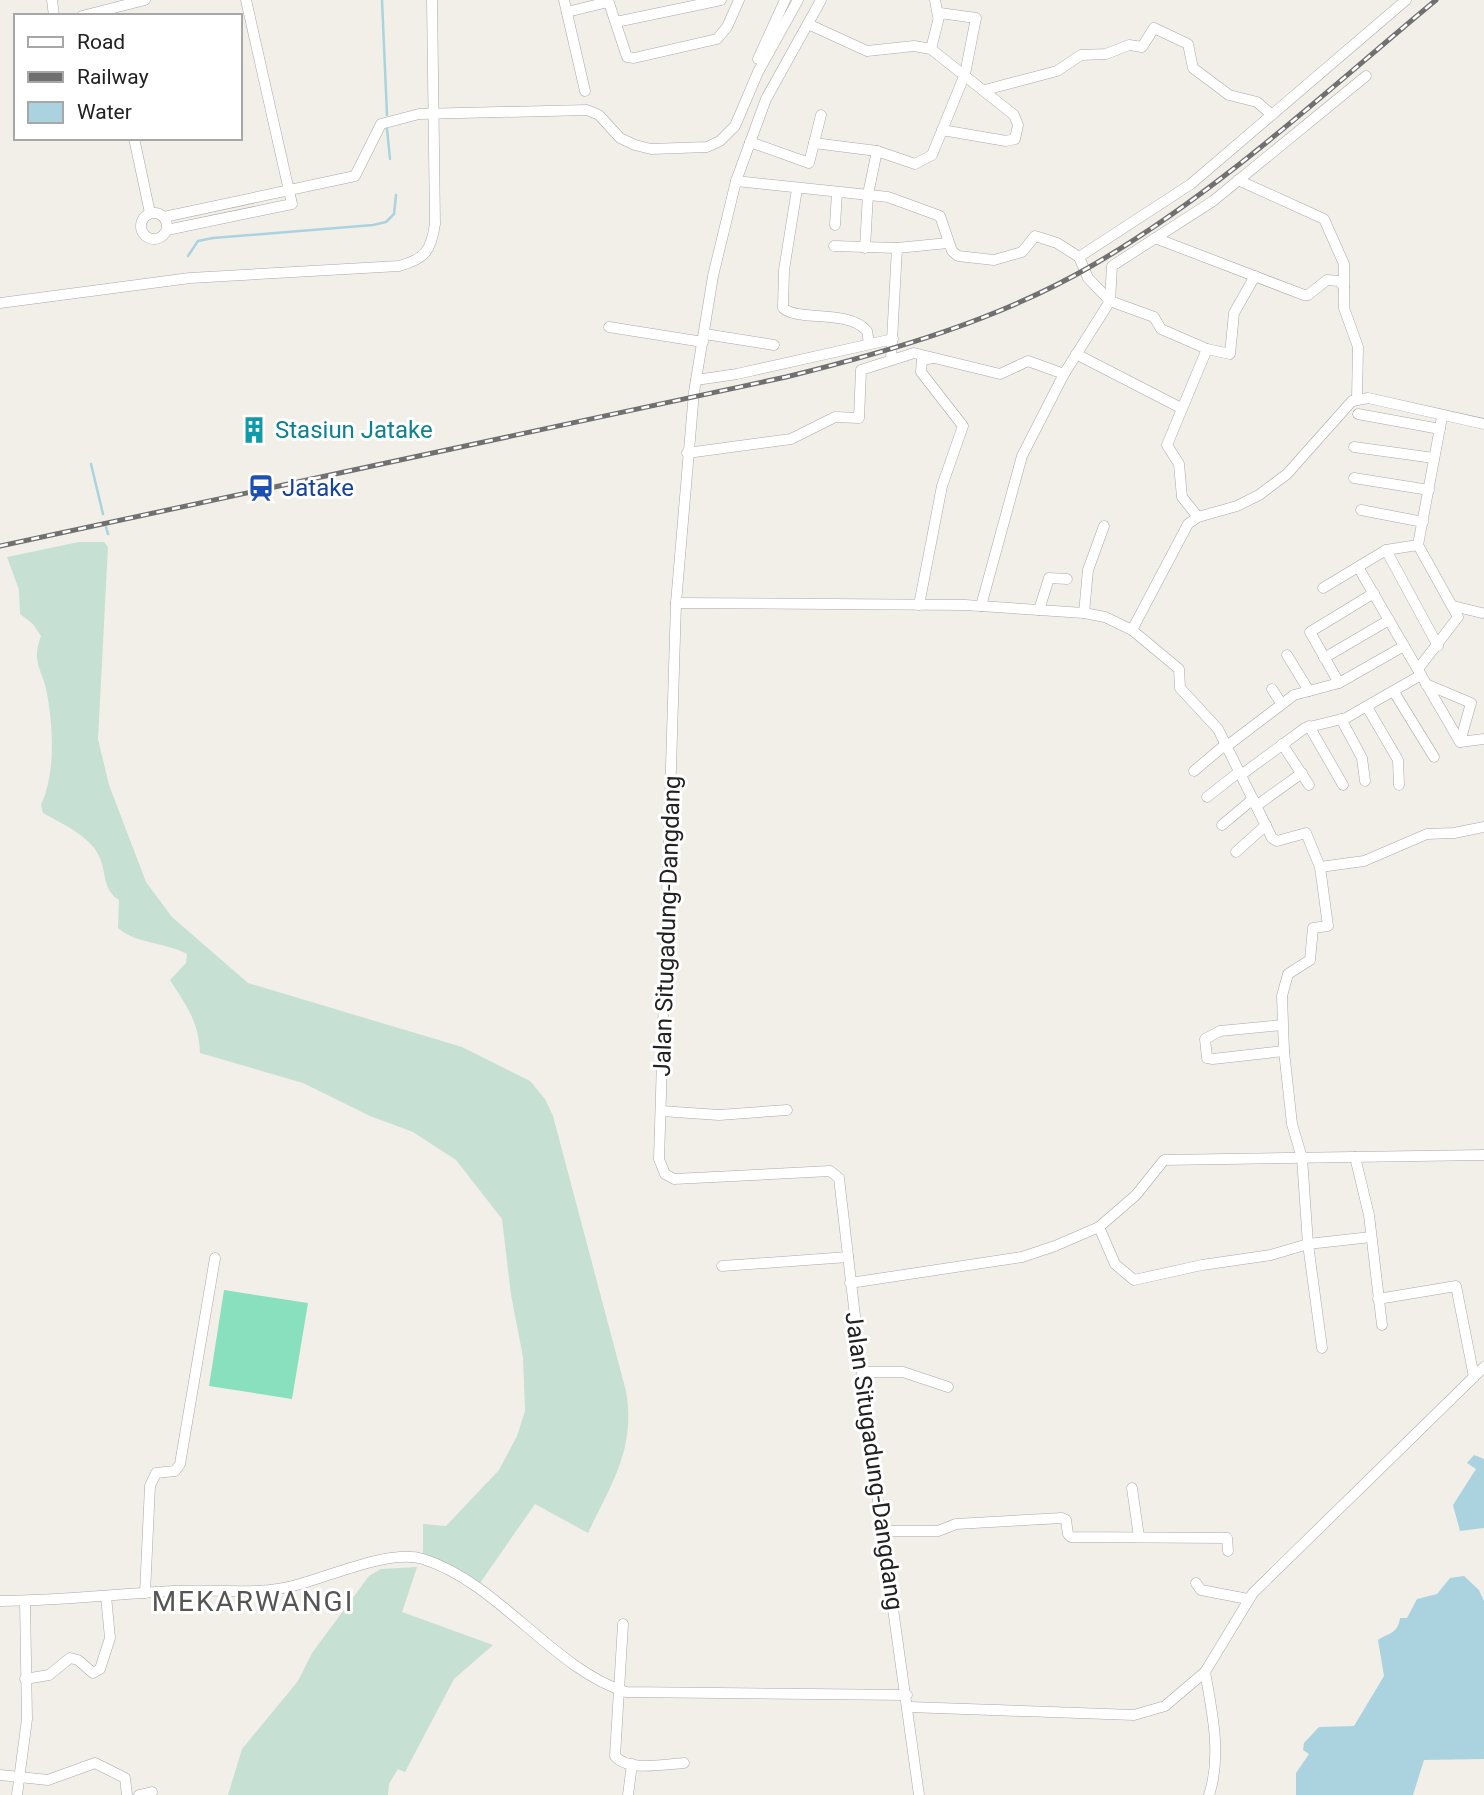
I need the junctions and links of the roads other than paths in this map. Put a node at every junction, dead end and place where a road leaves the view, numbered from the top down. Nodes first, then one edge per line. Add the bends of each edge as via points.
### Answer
1 (101, 0) edge
2 (145, 0) edge
3 (246, 0) edge
4 (432, 0) edge
5 (564, 0) edge
6 (721, 0) edge
7 (739, 0) edge
8 (785, 0) edge
9 (798, 0) edge
10 (821, 0) edge
11 (935, 0) edge
12 (1406, 0) edge
13 (608, 1) edge
14 (566, 12) junction
15 (104, 13) edge
16 (938, 16) junction
17 (616, 22) junction
18 (808, 24) junction
19 (931, 49) junction
20 (758, 59) dead end
21 (965, 74) junction
22 (1366, 76) dead end
23 (985, 90) junction
24 (585, 91) dead end
25 (433, 114) junction
26 (821, 115) dead end
27 (1272, 115) junction
28 (942, 130) junction
29 (134, 140) edge
30 (750, 142) junction
31 (814, 143) junction
32 (877, 151) junction
33 (1238, 180) junction
34 (736, 181) junction
35 (797, 189) junction
36 (289, 191) junction
37 (837, 192) junction
38 (868, 194) junction
39 (150, 214) junction
40 (164, 217) junction
41 (835, 225) dead end
42 (167, 230) junction
43 (1155, 238) junction
44 (948, 243) junction
45 (834, 246) dead end
46 (864, 248) junction
47 (897, 248) junction
48 (1079, 257) junction
49 (1255, 276) junction
50 (1344, 287) junction
51 (1110, 301) junction
52 (0, 303) edge
53 (609, 327) dead end
54 (704, 338) junction
55 (892, 339) junction
56 (869, 343) junction
57 (774, 345) dead end
58 (1207, 349) junction
59 (1076, 354) junction
60 (933, 358) junction
61 (891, 359) junction
62 (1064, 374) junction
63 (696, 380) junction
64 (1357, 399) junction
65 (1181, 408) junction
66 (1358, 414) dead end
67 (1442, 417) junction
68 (1484, 424) edge
69 (1440, 429) junction
70 (1354, 447) dead end
71 (687, 453) junction
72 (1434, 458) junction
73 (1354, 478) dead end
74 (1429, 489) junction
75 (1361, 510) dead end
76 (1198, 517) junction
77 (1423, 522) junction
78 (1104, 526) dead end
79 (1418, 545) junction
80 (1386, 550) junction
81 (1358, 567) junction
82 (1067, 579) dead end
83 (1323, 588) dead end
84 (1374, 593) junction
85 (676, 603) junction
86 (919, 605) junction
87 (981, 606) junction
88 (1453, 606) junction
89 (1039, 610) junction
90 (1084, 613) junction
91 (1482, 613) dead end
92 (1389, 620) junction
93 (1132, 630) junction
94 (1404, 646) junction
95 (1438, 646) junction
96 (1287, 655) dead end
97 (1324, 658) junction
98 (1422, 676) junction
99 (1339, 683) junction
100 (1272, 688) dead end
101 (1309, 691) junction
102 (1394, 692) junction
103 (1281, 703) junction
104 (1367, 707) junction
105 (1341, 719) junction
106 (1309, 726) junction
107 (1484, 739) edge
108 (1460, 742) junction
109 (1282, 744) junction
110 (1226, 745) junction
111 (1434, 757) dead end
112 (1194, 771) dead end
113 (1240, 773) junction
114 (1301, 773) junction
115 (1365, 781) dead end
116 (1309, 785) dead end
117 (1343, 785) dead end
118 (1399, 785) dead end
119 (1207, 797) dead end
120 (1255, 802) junction
121 (1222, 825) dead end
122 (1266, 825) junction
123 (1484, 827) edge
124 (1236, 852) dead end
125 (1320, 867) junction
126 (1282, 1025) junction
127 (1284, 1051) junction
128 (787, 1110) dead end
129 (661, 1111) junction
130 (1484, 1155) edge
131 (1355, 1157) junction
132 (1302, 1158) junction
133 (1099, 1227) junction
134 (1371, 1237) junction
135 (1308, 1244) junction
136 (848, 1257) junction
137 (215, 1258) dead end
138 (722, 1266) dead end
139 (850, 1283) junction
140 (1378, 1299) junction
141 (1382, 1325) dead end
142 (1322, 1348) dead end
143 (1484, 1367) edge
144 (862, 1372) junction
145 (1474, 1377) junction
146 (948, 1387) dead end
147 (1132, 1488) dead end
148 (883, 1531) junction
149 (1139, 1536) junction
150 (1228, 1551) dead end
151 (1196, 1583) dead end
152 (145, 1593) junction
153 (106, 1596) junction
154 (1248, 1600) junction
155 (0, 1601) edge
156 (25, 1601) junction
157 (622, 1624) dead end
158 (1205, 1672) junction
159 (25, 1679) junction
160 (617, 1689) junction
161 (907, 1695) junction
162 (909, 1707) junction
163 (684, 1763) dead end
164 (632, 1764) junction
165 (0, 1775) edge
166 (18, 1778) junction
167 (152, 1793) dead end
168 (17, 1795) edge
169 (127, 1795) edge
170 (139, 1795) edge
171 (628, 1795) edge
172 (919, 1795) edge
173 (1209, 1795) edge

1 - 15 street
2 - 15 street
3 - 36 street
4 - 25 street
5 - 14 street
6 - 17 street
7 - 17 street via 717,39 634,58 627,57
8 - 20 street
9 - 25 street via 758,72 735,126 707,147 651,149 635,145 587,110
10 - 18 street, Jalan Situgadung-Dangdang
11 - 16 street
12 - 27 street
13 - 14 street
13 - 17 street
14 - 24 street
16 - 19 street
16 - 21 street via 948,12 976,18
18 - 19 street via 867,51 914,46
18 - 30 street, Jalan Situgadung-Dangdang via 766,99
19 - 21 street
21 - 23 street
21 - 28 street
22 - 33 street
23 - 27 street via 1057,71 1081,55 1106,54 1129,45 1142,47 1154,29 1188,44 1192,68 1229,95 1257,102
23 - 28 street via 1014,115 1018,125 1015,139
25 - 36 street via 381,124 355,176
25 - 52 street via 435,224 429,250 421,261 190,278
26 - 31 street
27 - 48 street via 1191,184
28 - 32 street via 932,155 915,164
29 - 39 street
30 - 31 street via 808,163
30 - 34 street, Jalan Situgadung-Dangdang
31 - 32 street
32 - 38 street
33 - 43 street
33 - 50 street via 1321,216 1344,264
34 - 35 street
34 - 54 street, Jalan Situgadung-Dangdang via 713,276
35 - 37 street
35 - 56 street via 783,308 789,313 818,314 858,324 867,331
36 - 40 street
36 - 42 street via 292,204
37 - 38 street
37 - 41 street
38 - 44 street via 940,216
38 - 46 street
39 - 40 street
39 - 42 street via 142,222 144,235 158,239
40 - 42 street
43 - 49 street
43 - 51 street via 1112,266
44 - 47 street
44 - 48 street via 958,256 994,260 1022,252 1035,236
45 - 46 street
46 - 47 street
47 - 55 street
48 - 51 street via 1088,278
49 - 50 street via 1304,295 1327,279
49 - 58 street via 1234,313 1230,354
50 - 64 street via 1346,315 1358,347
51 - 58 street via 1154,317 1161,329
51 - 59 street
53 - 54 street
54 - 57 street
54 - 63 street, Jalan Situgadung-Dangdang
55 - 56 street
55 - 61 street
56 - 63 street
58 - 65 street
59 - 62 street
59 - 65 street
60 - 61 street via 914,352
60 - 62 street via 1000,374 1032,361
60 - 86 street via 922,360 921,372 963,426 942,486
61 - 71 street via 861,370 859,418 835,417 791,439
62 - 87 street via 1016,472
63 - 71 street, Jalan Situgadung-Dangdang
64 - 67 street
64 - 76 street via 1339,413 1296,466 1268,488 1226,510
65 - 76 street via 1167,445 1179,464 1182,497
66 - 69 street
67 - 68 street
67 - 69 street
69 - 72 street
70 - 72 street
71 - 85 street, Jalan Situgadung-Dangdang
72 - 74 street
73 - 74 street
74 - 77 street
75 - 77 street
76 - 93 street via 1177,542
77 - 79 street
78 - 90 street via 1087,570
79 - 80 street
79 - 88 street
80 - 81 street
80 - 95 street
81 - 83 street
81 - 84 street
82 - 89 street via 1049,578
84 - 92 street
84 - 97 street via 1310,632
85 - 86 street
85 - 129 street, Jalan Situgadung-Dangdang
86 - 87 street
87 - 89 street
88 - 91 street
88 - 95 street via 1458,620
89 - 90 street
90 - 93 street
92 - 94 street
92 - 97 street
93 - 110 street via 1179,669 1180,688 1219,729
94 - 98 street
94 - 99 street
95 - 98 street
96 - 101 street
97 - 99 street
98 - 102 street
98 - 108 street
98 - 108 street via 1471,703
99 - 101 street
100 - 103 street
101 - 103 street
102 - 104 street
102 - 111 street
103 - 110 street
104 - 105 street
104 - 118 street via 1398,761
105 - 106 street
105 - 115 street via 1362,758
106 - 109 street
106 - 117 street
107 - 108 street
109 - 113 street
109 - 114 street
110 - 112 street
110 - 113 street
113 - 119 street
113 - 120 street
114 - 116 street
114 - 120 street
120 - 121 street
120 - 122 street
122 - 124 street
122 - 125 street via 1275,841 1306,833
123 - 125 street via 1427,834 1364,861
125 - 126 street via 1328,926 1313,928 1310,960 1284,981
126 - 127 street
126 - 127 street via 1220,1031 1205,1040 1208,1058 1213,1059
127 - 132 street via 1292,1124
128 - 129 street via 719,1115
129 - 136 street, Jalan Situgadung-Dangdang via 659,1166 674,1179 835,1173
130 - 131 street
131 - 132 street
131 - 134 street
132 - 133 street via 1164,1160 1136,1195
132 - 135 street
133 - 135 street via 1119,1269 1133,1280 1259,1258
133 - 139 street via 1022,1257
134 - 135 street
134 - 140 street
135 - 142 street
136 - 138 street
136 - 139 street, Jalan Situgadung-Dangdang
137 - 152 street via 180,1464 175,1471 156,1472 150,1486
139 - 144 street, Jalan Situgadung-Dangdang
140 - 141 street
140 - 145 street via 1456,1286
143 - 145 street
144 - 146 street via 903,1372
144 - 148 street, Jalan Situgadung-Dangdang
145 - 154 street
147 - 149 street
148 - 149 street via 938,1531 956,1524 1062,1518 1071,1537
148 - 161 street, Jalan Situgadung-Dangdang
149 - 150 street via 1227,1538
151 - 154 street via 1201,1590
152 - 153 street
152 - 160 street via 269,1592 401,1556 420,1558 493,1600
153 - 156 street
153 - 159 street via 110,1638 100,1669 93,1673 70,1658 50,1675
154 - 158 street
155 - 156 street
156 - 159 street
157 - 160 street
158 - 162 street via 1165,1706 1146,1713
158 - 173 street via 1215,1741
159 - 166 street via 27,1718
160 - 161 street via 656,1694
160 - 164 street via 615,1756
161 - 162 street, Jalan Situgadung-Dangdang
162 - 172 street, Jalan Situgadung-Dangdang
163 - 164 street
164 - 171 street
165 - 166 street
166 - 168 street
166 - 169 street via 48,1780 95,1763 125,1778
167 - 170 street

